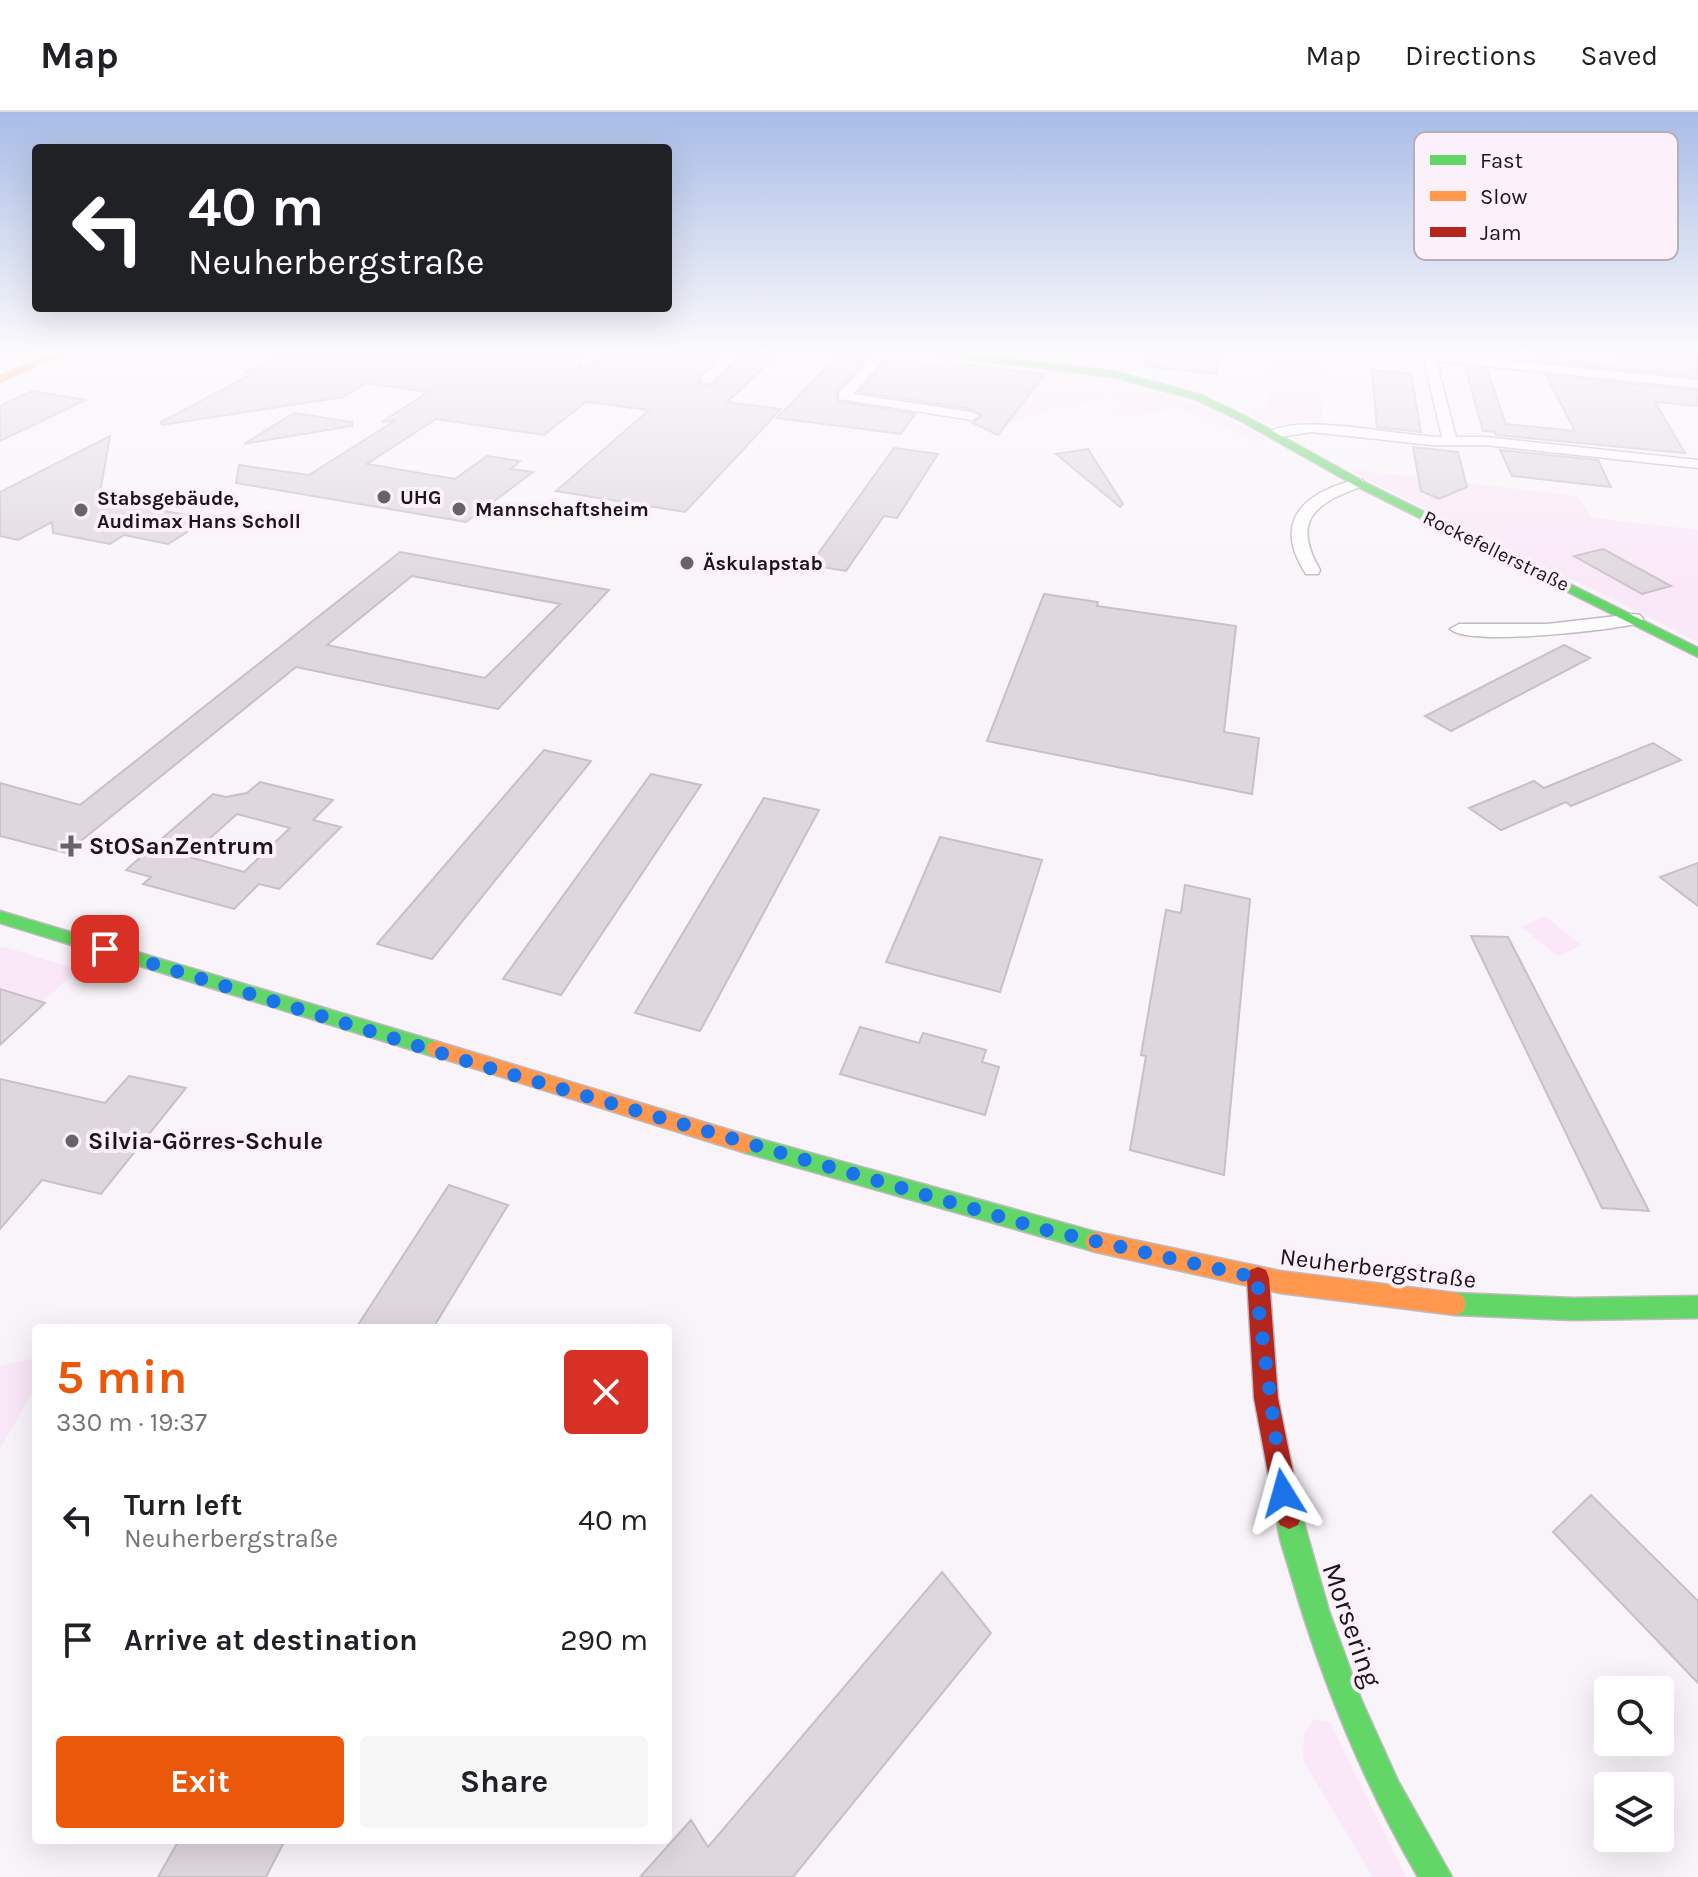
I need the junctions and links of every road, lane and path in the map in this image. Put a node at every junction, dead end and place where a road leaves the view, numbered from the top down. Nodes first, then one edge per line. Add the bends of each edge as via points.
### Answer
1 (1273, 434) edge
2 (1375, 434) edge
3 (1448, 434) edge
4 (1450, 442) junction
5 (1698, 464) edge
6 (1358, 483) junction
7 (1312, 570) dead end
8 (1634, 619) junction
9 (1459, 629) dead end
10 (1698, 653) edge
11 (0, 917) edge
12 (1258, 1278) junction
13 (1698, 1307) edge
14 (1436, 1877) edge

1 - 6 street, Rockefellerstraße
2 - 4 street
3 - 4 street
4 - 5 street via 1485,441
6 - 7 street via 1325,496 1302,516 1297,536
6 - 8 street, Rockefellerstraße
8 - 9 street, Rockefellerstraße via 1545,632
8 - 10 street, Rockefellerstraße
11 - 12 street, Neuherbergstraße via 476,1064 1000,1217
12 - 13 street, Neuherbergstraße via 1364,1295 1512,1307
12 - 14 street, Morsering via 1283,1493 1313,1608 1379,1774

